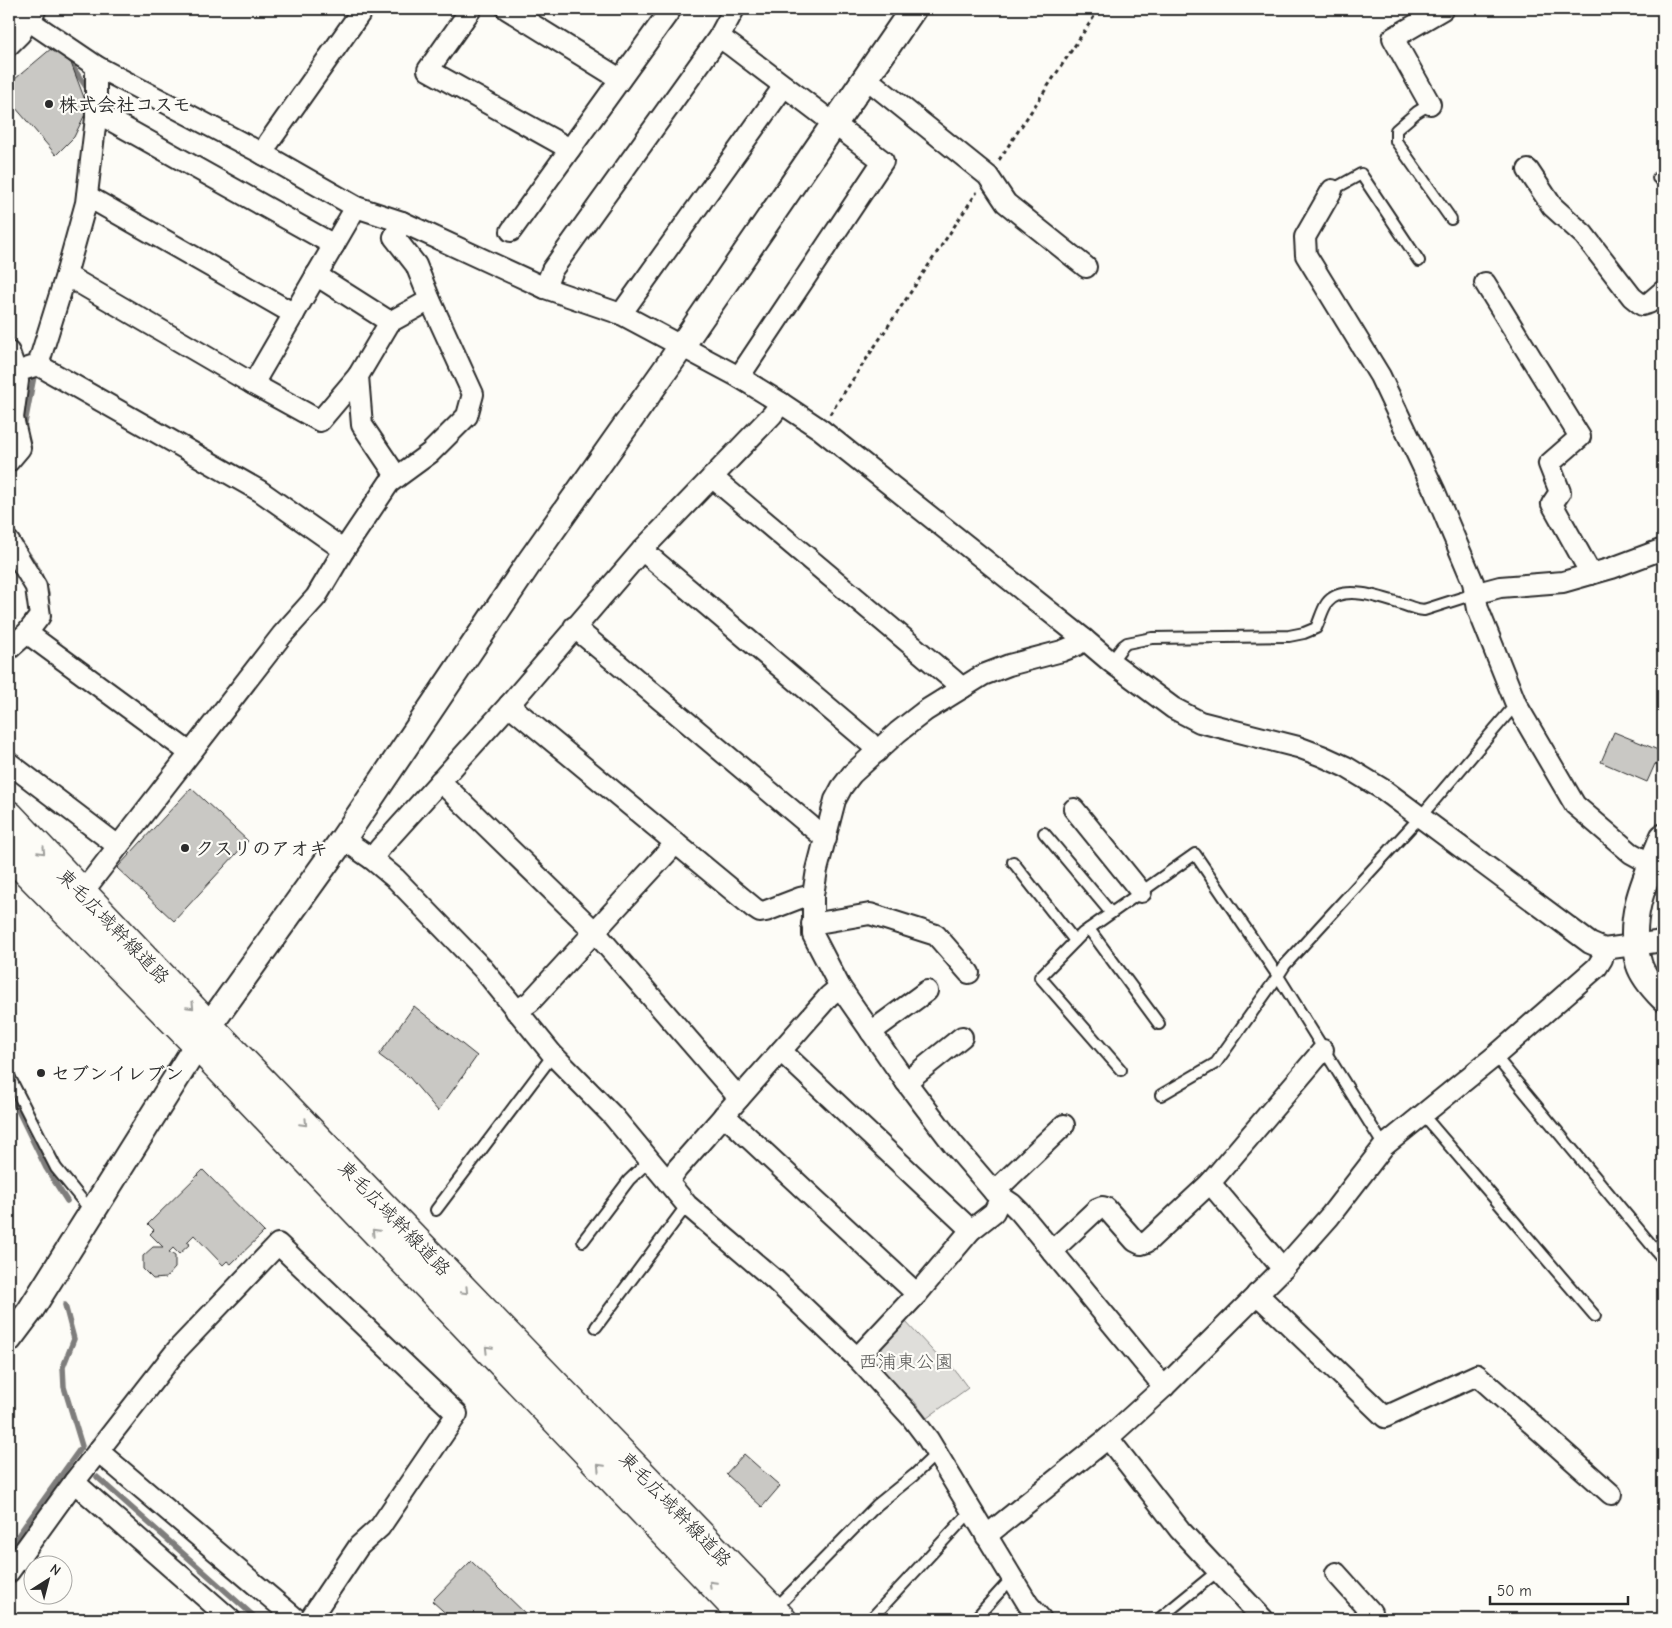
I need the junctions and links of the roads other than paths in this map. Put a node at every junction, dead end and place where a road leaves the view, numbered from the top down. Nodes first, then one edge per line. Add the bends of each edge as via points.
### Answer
1 (363, 9) edge
2 (471, 9) edge
3 (507, 9) edge
4 (669, 9) edge
5 (734, 9) edge
6 (913, 9) edge
7 (1443, 9) edge
8 (26, 12) edge
9 (719, 37) junction
10 (9, 44) edge
11 (96, 66) junction
12 (866, 78) junction
13 (620, 80) junction
14 (784, 86) junction
15 (1430, 104) joint
16 (96, 112) junction
17 (834, 124) junction
18 (570, 149) junction
19 (263, 154) junction
20 (1528, 170) dead end
21 (1332, 190) joint
22 (87, 196) junction
23 (356, 207) junction
24 (1451, 220) dead end
25 (402, 222) junction
26 (511, 232) dead end
27 (334, 245) junction
28 (1419, 261) dead end
29 (1086, 267) dead end
30 (66, 275) junction
31 (316, 275) junction
32 (1485, 283) dead end
33 (546, 288) junction
34 (1663, 291) edge
35 (430, 300) junction
36 (294, 314) junction
37 (621, 314) junction
38 (390, 322) junction
39 (681, 346) junction
40 (9, 352) edge
41 (38, 365) junction
42 (16, 372) junction
43 (358, 376) junction
44 (739, 377) junction
45 (253, 384) junction
46 (781, 402) junction
47 (9, 461) edge
48 (397, 477) junction
49 (712, 477) junction
50 (9, 542) edge
51 (1663, 549) edge
52 (344, 550) junction
53 (642, 550) junction
54 (1591, 574) junction
55 (1474, 594) junction
56 (574, 627) junction
57 (27, 633) junction
58 (1084, 639) junction
59 (9, 649) edge
60 (1111, 662) junction
61 (962, 688) junction
62 (509, 704) junction
63 (1516, 704) junction
64 (878, 752) junction
65 (190, 753) junction
66 (9, 763) edge
67 (440, 781) junction
68 (1074, 809) dead end
69 (9, 816) edge
70 (1421, 816) junction
71 (1044, 833) dead end
72 (1663, 837) edge
73 (343, 839) junction
74 (826, 839) junction
75 (676, 843) junction
76 (118, 846) junction
77 (10, 858) edge
78 (372, 859) junction
79 (1013, 862) dead end
80 (1651, 864) junction
81 (1141, 892) junction
82 (82, 893) junction
83 (813, 895) junction
84 (1111, 913) junction
85 (812, 924) junction
86 (1088, 929) junction
87 (595, 932) junction
88 (1075, 941) junction
89 (1663, 941) edge
90 (1636, 946) junction
91 (1604, 949) junction
92 (969, 973) dead end
93 (1278, 976) junction
94 (840, 988) junction
95 (927, 990) dead end
96 (1663, 998) edge
97 (516, 1011) junction
98 (1159, 1024) dead end
99 (871, 1032) junction
100 (203, 1035) junction
101 (962, 1038) dead end
102 (1323, 1050) junction
103 (781, 1051) junction
104 (554, 1055) junction
105 (1495, 1056) junction
106 (1121, 1070) dead end
107 (9, 1076) edge
108 (906, 1082) junction
109 (1161, 1095) dead end
110 (738, 1098) junction
111 (724, 1115) junction
112 (1423, 1115) junction
113 (1064, 1125) dead end
114 (1384, 1146) junction
115 (650, 1160) junction
116 (668, 1182) junction
117 (1210, 1183) junction
118 (997, 1195) junction
119 (687, 1205) junction
120 (436, 1210) dead end
121 (92, 1212) junction
122 (971, 1230) junction
123 (583, 1241) dead end
124 (1052, 1251) junction
125 (1663, 1259) edge
126 (1283, 1269) junction
127 (917, 1294) junction
128 (1257, 1294) junction
129 (1595, 1316) dead end
130 (596, 1327) dead end
131 (9, 1340) edge
132 (857, 1358) junction
133 (1164, 1387) junction
134 (1108, 1438) junction
135 (98, 1451) junction
136 (936, 1454) junction
137 (74, 1482) junction
138 (1611, 1494) dead end
139 (971, 1511) junction
140 (986, 1536) junction
141 (1218, 1570) junction
142 (9, 1572) edge
143 (1336, 1573) dead end
144 (1012, 1578) junction
145 (778, 1615) edge
146 (230, 1619) edge
147 (296, 1619) edge
148 (310, 1619) edge
149 (746, 1619) edge
150 (870, 1619) edge
151 (975, 1619) edge
152 (1041, 1619) edge
153 (1159, 1619) edge
154 (1263, 1619) edge
155 (1362, 1619) edge

1 - 19 street
2 - 18 street via 428,70
3 - 13 street
4 - 13 street
5 - 9 street
6 - 12 street
7 - 15 street via 1393,38
8 - 10 street via 20,34
8 - 11 street
9 - 14 street
9 - 33 street via 552,270
11 - 16 street
11 - 19 street
12 - 17 street
12 - 29 street via 988,176 1006,203
13 - 18 street
14 - 17 street
14 - 37 street
15 - 24 lane via 1396,130 1396,142
16 - 22 street
16 - 27 street
17 - 39 street
17 - 44 street via 883,161
18 - 26 street
19 - 23 street
20 - 34 street via 1552,206 1584,236 1632,298 1642,305
21 - 28 lane via 1361,174
21 - 55 street via 1305,237 1306,255 1380,376 1435,492 1473,582
22 - 30 street
22 - 36 street
23 - 25 street
23 - 27 street
25 - 33 street
25 - 35 street via 394,237 416,265
27 - 31 street
30 - 41 street
30 - 45 street
31 - 36 street
31 - 38 street
32 - 54 street via 1580,437 1550,464 1560,492 1552,504
33 - 37 street
35 - 38 street
35 - 48 street via 473,394 467,416 430,453
36 - 45 street
37 - 39 street
38 - 43 street
39 - 44 street
39 - 73 street via 531,560
40 - 42 street
41 - 42 street
41 - 52 street via 260,491
42 - 47 street via 18,381 13,418 20,448
43 - 45 street via 320,421
43 - 48 street via 362,425
44 - 46 street
46 - 49 street
46 - 58 street via 820,429
48 - 52 street via 389,483
49 - 53 street
49 - 61 street
50 - 57 street via 36,587 40,616
51 - 54 street
52 - 65 street via 316,597 282,635
53 - 56 street
53 - 64 street
54 - 55 street via 1563,582 1500,587
55 - 60 lane via 1424,610 1358,592 1344,594 1334,596 1316,628 1304,633 1290,636 1152,638 1127,643
55 - 63 street
56 - 62 street
56 - 74 street
57 - 59 street
57 - 65 street
58 - 60 street
58 - 61 street via 1062,651 983,675
60 - 70 street via 1173,708 1200,722 1322,756 1384,790
61 - 64 street via 925,711
62 - 67 street
62 - 75 street
63 - 70 lane
63 - 80 street via 1575,805 1631,853
64 - 74 street via 842,787 835,800
65 - 76 street
66 - 76 street
67 - 78 street
67 - 87 street
68 - 81 street
69 -> 82 highway, 東毛広域幹線道路
70 - 91 street via 1590,943
70 - 93 lane via 1285,964
71 - 84 lane
72 - 80 street
73 - 78 street
73 - 100 street
74 - 83 street
75 - 83 street via 760,912
75 - 87 street
76 - 82 street
77 - 100 highway, 東毛広域幹線道路
78 - 97 street via 396,879 483,969
79 - 88 lane
80 - 90 street via 1636,906 1633,928
81 - 84 lane
81 - 93 lane via 1195,854
82 -> 100 highway, 東毛広域幹線道路
83 - 85 street
84 - 86 lane
85 - 92 street via 870,914 936,935
85 - 94 street via 812,935
86 - 88 lane
86 - 98 lane
87 - 97 street via 530,1002
87 - 110 street
88 - 106 lane via 1040,977
89 - 90 street
90 - 91 street
90 - 96 street via 1639,965 1651,986
91 - 105 street via 1596,967
93 - 102 lane
93 - 109 lane via 1216,1063
94 - 99 street
94 - 103 street via 829,996
95 - 99 street
97 - 104 street
99 - 108 street
100 - 121 street
100 -> 145 highway, 東毛広域幹線道路
149 -> 100 highway, 東毛広域幹線道路
101 - 108 street
102 - 114 lane
102 - 117 street
103 - 110 street
103 - 122 street
104 - 115 street
104 - 120 lane
105 - 112 street
105 - 125 lane
107 - 121 lane via 56,1168
108 - 118 street
110 - 111 street
111 - 116 street
111 - 127 street
112 - 114 street
112 - 129 lane
113 - 118 street
114 - 126 street via 1330,1216
115 - 116 street
115 - 123 lane via 629,1180
116 - 119 street
117 - 124 street via 1147,1242 1135,1241 1102,1207
117 - 126 street
118 - 122 street via 994,1212
118 - 124 street via 1020,1212
119 - 130 lane
119 - 132 street via 776,1280
121 - 131 street
122 - 127 street
124 - 133 street
126 - 128 street
127 - 132 street
128 - 133 street
128 - 138 street via 1385,1417 1477,1375
132 - 136 street via 912,1418
133 - 134 street
134 - 140 street
134 - 141 street via 1180,1530
135 - 137 street
135 - 147 street
135 - 148 street via 177,1350 278,1244 457,1414 380,1527 359,1546
136 - 139 street
136 - 145 lane via 876,1504
137 - 142 street
137 - 146 street
139 - 140 street
139 - 150 lane
140 - 144 street
141 - 153 lane
141 - 154 street
143 - 155 street via 1370,1612
144 - 151 lane
144 - 152 street

